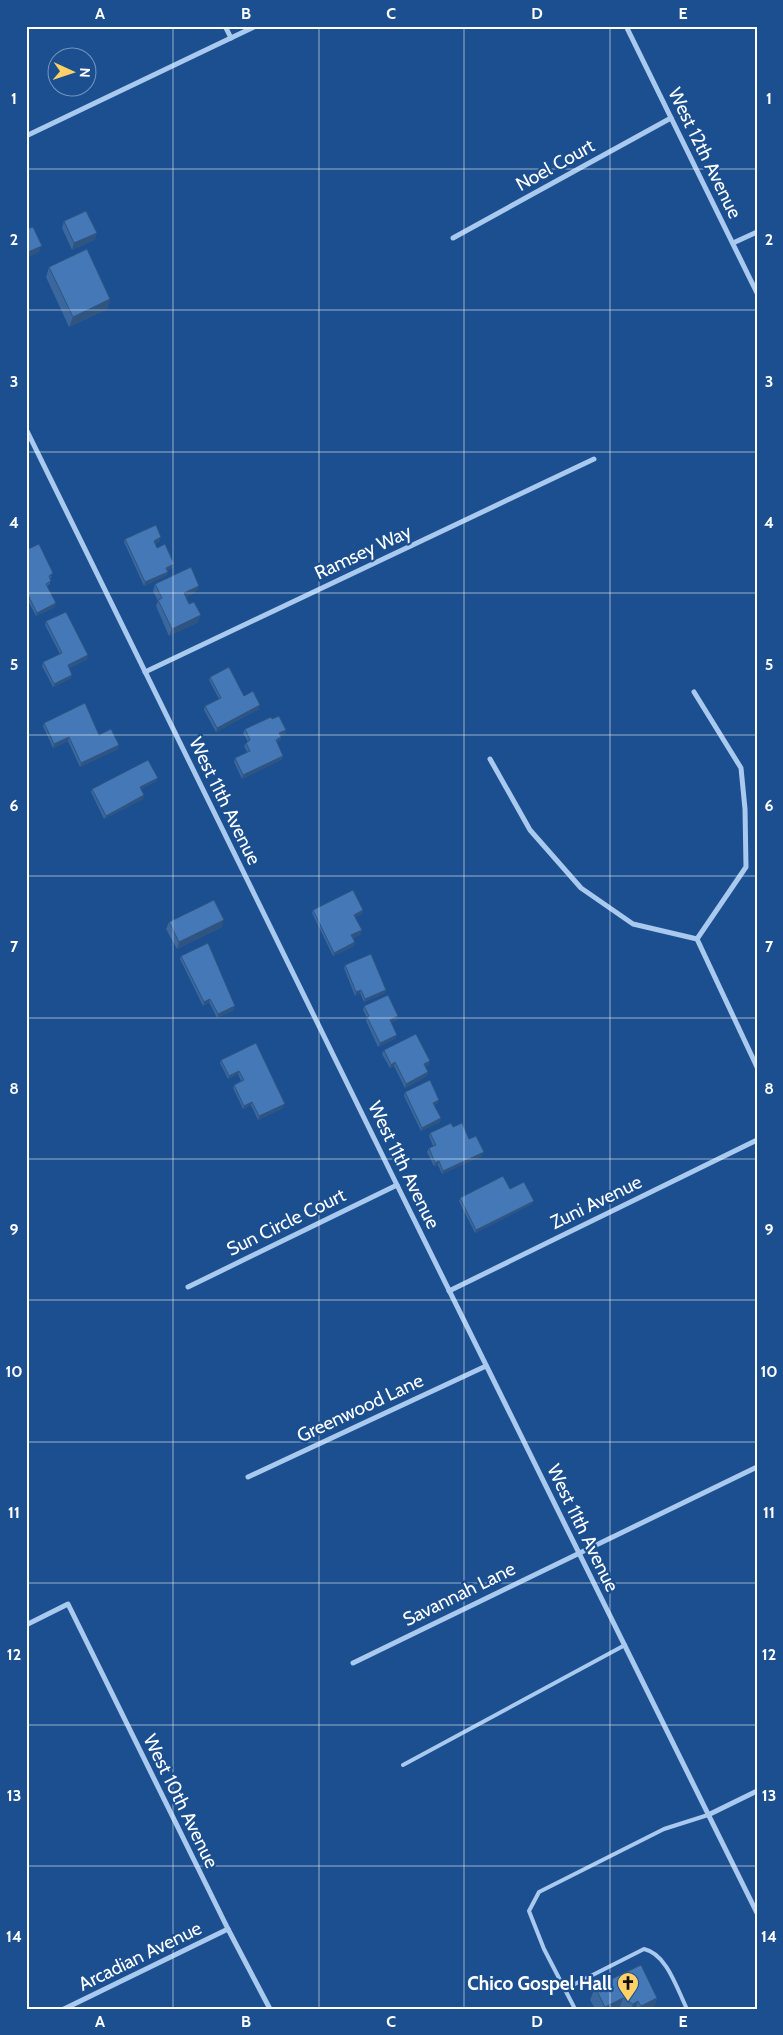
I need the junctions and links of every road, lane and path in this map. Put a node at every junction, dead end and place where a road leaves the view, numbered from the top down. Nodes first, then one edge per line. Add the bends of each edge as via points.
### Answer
1 (225, 26) edge
2 (256, 26) edge
3 (626, 26) edge
4 (231, 38) junction
5 (671, 118) junction
6 (26, 136) edge
7 (757, 232) edge
8 (453, 238) dead end
9 (733, 244) junction
10 (757, 293) edge
11 (26, 429) edge
12 (594, 460) dead end
13 (145, 672) junction
14 (694, 692) dead end
15 (490, 759) dead end
16 (697, 939) junction
17 (757, 1067) edge
18 (757, 1140) edge
19 (396, 1185) junction
20 (188, 1287) dead end
21 (449, 1291) junction
22 (486, 1366) junction
23 (757, 1467) edge
24 (248, 1477) dead end
25 (579, 1552) junction
26 (26, 1625) edge
27 (625, 1645) junction
28 (352, 1663) dead end
29 (403, 1765) dead end
30 (757, 1791) edge
31 (708, 1814) junction
32 (757, 1913) edge
33 (228, 1930) junction
34 (565, 1989) junction
35 (64, 2009) edge
36 (270, 2009) edge
37 (575, 2009) edge
38 (687, 2009) edge

1 - 4 street
2 - 4 street
3 - 5 street, West 12th Avenue
4 - 6 street
5 - 8 street, Noel Court
5 - 9 street, West 12th Avenue
7 - 9 street
9 - 10 street, West 12th Avenue
11 - 13 street, West 11th Avenue
12 - 13 street, Ramsey Way
13 - 19 street, West 11th Avenue
14 - 16 street via 741,768 746,867
15 - 16 street via 530,830 581,888 633,924
16 - 17 street
18 - 21 street, Zuni Avenue
19 - 20 street, Sun Circle Court
19 - 21 street, West 11th Avenue
21 - 22 street, West 11th Avenue
22 - 24 street, Greenwood Lane
22 - 25 street, West 11th Avenue
23 - 25 street, Savannah Lane
25 - 27 street, West 11th Avenue
25 - 28 street, Savannah Lane
26 - 33 street, West 10th Avenue via 68,1604
27 - 29 lane
27 - 31 street, West 11th Avenue
30 - 31 street
31 - 32 street, West 11th Avenue
31 - 34 lane via 664,1829 539,1892 529,1911 544,1950
33 - 35 street, Arcadian Avenue
33 - 36 street, West 10th Avenue
34 - 37 lane
34 - 38 lane via 644,1949 653,1951 667,1968

